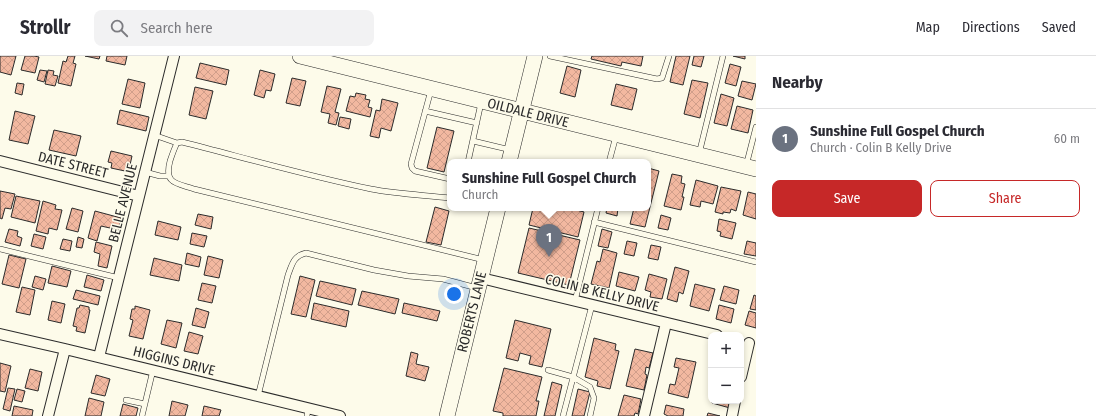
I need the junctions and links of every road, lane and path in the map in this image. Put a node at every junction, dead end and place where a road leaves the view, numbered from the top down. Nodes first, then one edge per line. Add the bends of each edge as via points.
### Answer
1 (174, 56) edge
2 (300, 56) edge
3 (535, 56) edge
4 (550, 56) edge
5 (669, 56) edge
6 (723, 56) edge
7 (431, 89) junction
8 (481, 102) junction
9 (425, 111) junction
10 (521, 112) junction
11 (477, 123) junction
12 (756, 127) edge
13 (154, 135) junction
14 (616, 135) junction
15 (473, 141) junction
16 (177, 143) junction
17 (699, 155) junction
18 (511, 156) edge
19 (469, 159) edge
20 (610, 159) edge
21 (0, 161) edge
22 (751, 168) edge
23 (145, 172) junction
24 (168, 176) junction
25 (447, 178) edge
26 (139, 196) junction
27 (447, 198) edge
28 (497, 211) edge
29 (597, 211) edge
30 (594, 222) junction
31 (0, 249) edge
32 (485, 260) junction
33 (756, 262) edge
34 (119, 278) junction
35 (479, 283) junction
36 (575, 301) junction
37 (592, 305) junction
38 (666, 323) junction
39 (708, 333) edge
40 (0, 334) edge
41 (749, 343) edge
42 (65, 348) junction
43 (99, 357) junction
44 (743, 368) edge
45 (153, 370) junction
46 (548, 370) dead end
47 (573, 377) junction
48 (258, 396) junction
49 (126, 400) dead end
50 (145, 404) junction
51 (734, 404) edge
52 (308, 412) edge
53 (48, 416) edge
54 (142, 416) edge
55 (340, 416) edge
56 (447, 416) edge
57 (563, 416) edge
58 (590, 416) edge
59 (644, 416) edge
60 (732, 416) edge

1 - 13 street, BELLE AVENUE
2 - 7 street, OILDALE DRIVE
3 - 10 street
4 - 5 lane via 657,79 662,78
6 - 17 lane
7 - 8 street, OILDALE DRIVE
7 - 9 lane
8 - 10 street, OILDALE DRIVE
8 - 11 lane
9 - 11 lane
9 - 25 lane via 412,168 415,171
10 - 14 street, OILDALE DRIVE
10 - 18 street
11 - 15 lane
12 - 22 lane
13 - 16 lane
13 - 23 street, BELLE AVENUE
14 - 17 street, OILDALE DRIVE
14 - 20 lane
15 - 18 lane
15 - 19 lane
16 - 24 lane
16 - 27 lane via 182,142 372,189
17 - 22 street, OILDALE DRIVE
21 - 26 street, DATE STREET
23 - 24 lane
23 - 26 street, BELLE AVENUE
24 - 32 lane via 177,184 194,189
26 - 34 street, BELLE AVENUE
28 - 32 street, ROBERTS LANE
29 - 30 lane
30 - 33 lane
30 - 36 lane
31 - 34 lane
32 - 35 street, ROBERTS LANE
34 - 43 street, BELLE AVENUE
35 - 36 street, COLIN B KELLY DRIVE
35 - 48 lane via 408,276 306,253 300,254 292,262 288,275
35 - 56 street, ROBERTS LANE
36 - 37 street, COLIN B KELLY DRIVE
37 - 38 street, COLIN B KELLY DRIVE
37 - 47 lane
38 - 39 street, COLIN B KELLY DRIVE
38 - 59 street
40 - 42 street, HIGGINS DRIVE
41 - 44 street
42 - 43 street, HIGGINS DRIVE
42 - 53 street
43 - 45 street, HIGGINS DRIVE
45 - 48 street, HIGGINS DRIVE
45 - 50 lane
46 - 47 lane
47 - 57 lane
47 - 58 lane via 590,387 594,398
48 - 52 street, HIGGINS DRIVE
49 - 50 lane
50 - 54 lane
51 - 60 street
52 - 55 street, HIGGINS DRIVE

